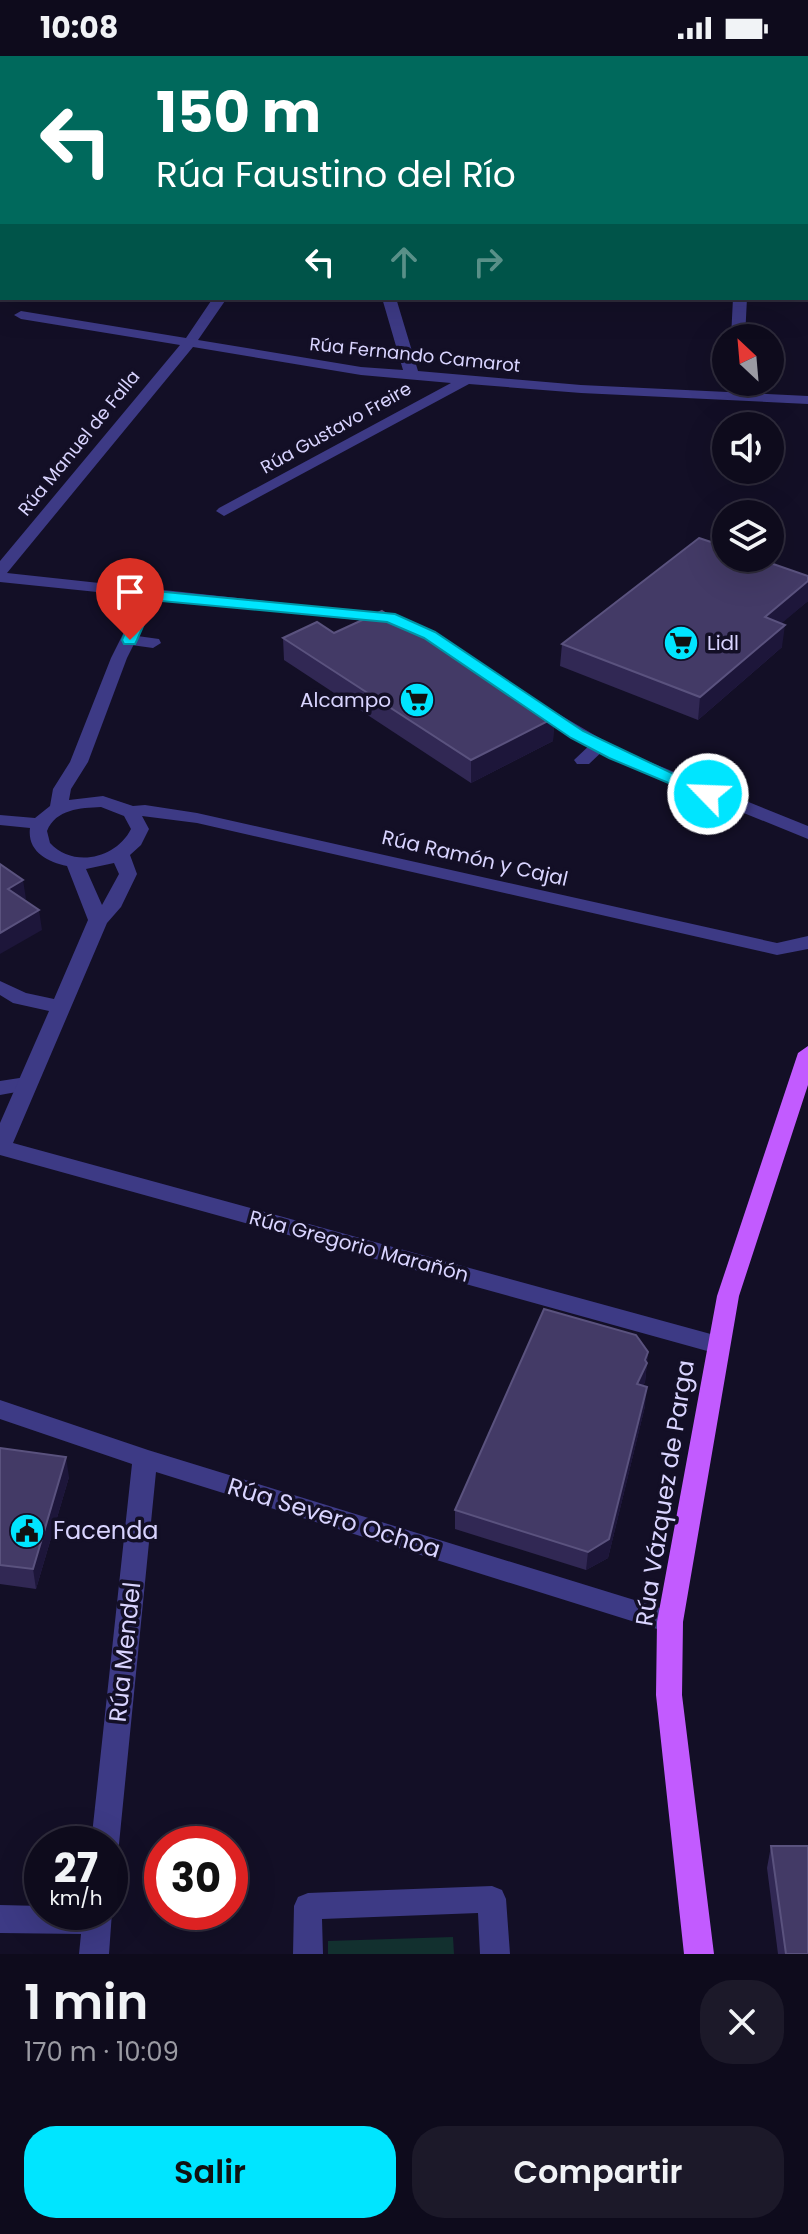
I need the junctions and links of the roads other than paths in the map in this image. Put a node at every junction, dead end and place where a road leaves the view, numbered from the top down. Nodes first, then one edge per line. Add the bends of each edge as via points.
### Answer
1 (219, 300) edge
2 (390, 300) edge
3 (740, 300) edge
4 (21, 315) dead end
5 (739, 324) edge
6 (190, 342) junction
7 (412, 376) junction
8 (466, 380) junction
9 (712, 388) edge
10 (784, 396) edge
11 (808, 400) edge
12 (224, 511) dead end
13 (0, 571) edge
14 (0, 577) edge
15 (144, 595) junction
16 (130, 640) junction
17 (153, 643) dead end
18 (599, 746) junction
19 (583, 760) dead end
20 (79, 762) junction
21 (103, 801) junction
22 (58, 809) junction
23 (131, 812) junction
24 (0, 820) edge
25 (41, 824) junction
26 (808, 833) edge
27 (120, 854) junction
28 (74, 862) junction
29 (98, 920) junction
30 (808, 942) edge
31 (0, 987) edge
32 (63, 1007) junction
33 (808, 1053) edge
34 (26, 1084) junction
35 (0, 1088) edge
36 (0, 1148) edge
37 (718, 1345) junction
38 (0, 1409) edge
39 (145, 1459) junction
40 (670, 1622) junction
41 (107, 1826) edge
42 (0, 1919) edge
43 (24, 1919) edge
44 (97, 1930) edge
45 (94, 1954) edge
46 (308, 1954) edge
47 (495, 1954) edge
48 (699, 1954) edge

1 - 6 street, Rúa Manuel de Falla
2 - 7 street
3 - 5 street
4 - 6 street, Rúa Fernando Camarot
6 - 7 street, Rúa Fernando Camarot
6 - 13 street, Rúa Manuel de Falla
7 - 8 street, Rúa Fernando Camarot
8 - 9 street, Rúa Fernando Camarot via 581,389
8 - 12 street, Rúa Gustavo Freire
10 - 11 street, Rúa Fernando Camarot
14 - 15 street
15 - 16 street
15 - 18 street via 389,618 430,635
16 - 17 street
16 - 20 street
18 - 19 street
18 - 26 street
20 - 21 street via 89,791
20 - 22 street via 62,789
21 - 22 street
21 - 23 street
22 - 25 street
23 - 27 street via 140,829 131,847
23 - 30 street, Rúa Ramón y Cajal via 197,818 777,949
24 - 25 street
25 - 28 street via 38,834 47,852
27 - 28 street
27 - 29 street via 128,874
28 - 29 street
29 - 32 street
31 - 32 street via 20,998
32 - 34 street
33 - 37 main road, Rúa Vázquez de Parga via 736,1269
34 - 35 street
34 - 36 street
36 - 37 street, Rúa Gregorio Marañón
37 - 40 main road, Rúa Vázquez de Parga
38 - 39 street, Rúa Severo Ochoa
39 - 40 street, Rúa Severo Ochoa
39 - 41 street, Rúa Mendel
40 - 48 main road, Rúa Vázquez de Parga via 669,1695
42 - 43 street
44 - 45 street
46 - 47 street via 308,1906 492,1899

